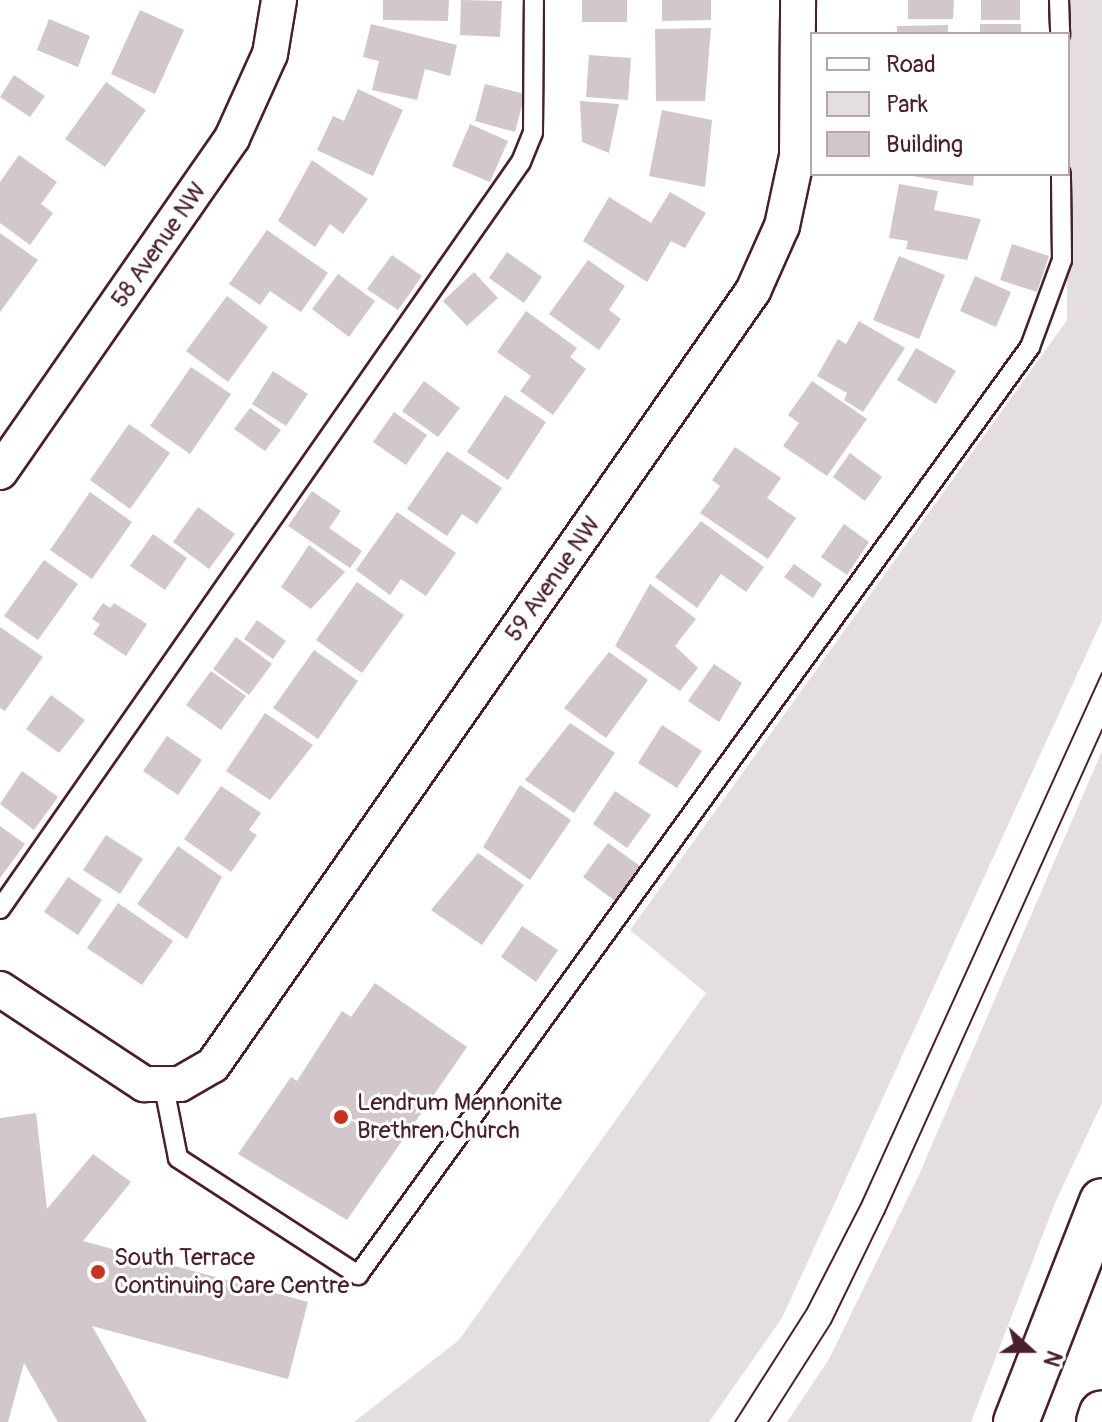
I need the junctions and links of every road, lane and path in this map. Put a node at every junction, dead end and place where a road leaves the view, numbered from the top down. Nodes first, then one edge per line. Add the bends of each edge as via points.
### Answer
1 (279, 0) edge
2 (534, 0) edge
3 (798, 0) edge
4 (1059, 0) edge
5 (1060, 32) edge
6 (1061, 176) edge
7 (0, 472) edge
8 (0, 909) edge
9 (0, 989) edge
10 (164, 1087) junction
11 (1102, 1201) edge
12 (1102, 1413) edge
13 (1016, 1422) edge
14 (1099, 1422) edge

1 - 7 street, 58 Avenue NW via 270,54 232,138
2 - 8 lane via 533,133 521,162
3 - 10 street, 59 Avenue NW via 799,123 792,191 753,291 213,1065 198,1077
4 - 5 lane
6 - 10 lane via 1062,260 1030,347 358,1275 178,1158
9 - 10 street via 123,1073
11 - 13 main road
12 - 14 main road

